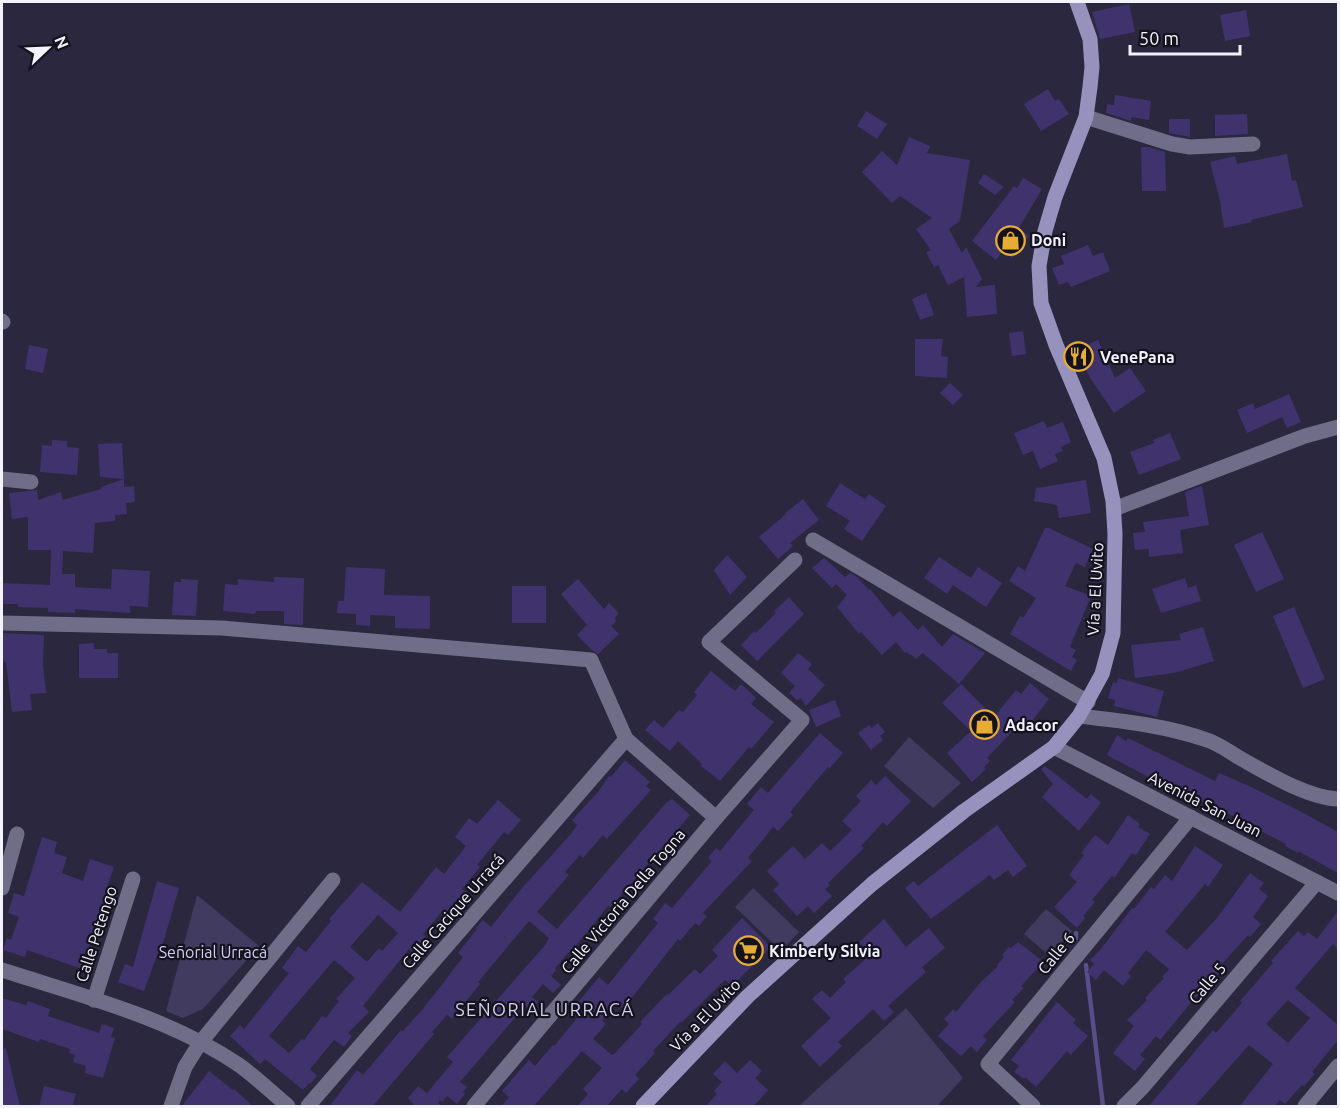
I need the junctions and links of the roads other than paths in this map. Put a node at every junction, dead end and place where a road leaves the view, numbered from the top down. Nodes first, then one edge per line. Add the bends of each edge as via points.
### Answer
1 (1077, 2) edge
2 (1086, 117) junction
3 (1253, 144) dead end
4 (1338, 428) edge
5 (2, 479) edge
6 (31, 482) dead end
7 (1114, 509) junction
8 (813, 540) dead end
9 (795, 560) dead end
10 (2, 623) edge
11 (1088, 702) junction
12 (1079, 716) junction
13 (626, 739) junction
14 (1054, 747) junction
15 (1338, 799) edge
16 (1191, 817) junction
17 (716, 818) junction
18 (18, 834) dead end
19 (133, 879) dead end
20 (333, 880) dead end
21 (1317, 882) junction
22 (2, 888) edge
23 (1338, 893) edge
24 (2, 970) edge
25 (94, 1000) junction
26 (200, 1043) junction
27 (1338, 1066) edge
28 (171, 1107) edge
29 (288, 1107) edge
30 (308, 1107) edge
31 (474, 1107) edge
32 (643, 1107) edge
33 (1033, 1107) edge
34 (1124, 1107) edge
35 (1305, 1107) edge

1 - 2 street, Vía a El Uvito via 1089,39 1092,67
2 - 3 street via 1190,147
2 - 7 street, Vía a El Uvito via 1045,231 1039,266 1041,303 1104,458
4 - 7 street via 1305,436
5 - 6 street
7 - 11 street, Vía a El Uvito via 1113,633 1102,674
8 - 11 street
9 - 17 street, Calle Victoria Della Togna via 709,642 802,720
10 - 13 street via 222,628 591,660
11 - 12 street, Vía a El Uvito
12 - 14 street, Vía a El Uvito
12 - 15 street via 1165,728 1212,742 1304,790
13 - 17 street
13 - 30 street, Calle Cacique Urracá
14 - 16 street, Avenida San Juan
14 - 32 street, Vía a El Uvito via 872,884 748,996
16 - 21 street, Avenida San Juan
16 - 33 street, Calle 6 via 988,1065
17 - 31 street, Calle Victoria Della Togna
18 - 22 street
19 - 25 street, Calle Petengo
20 - 26 street
21 - 23 street, Avenida San Juan
21 - 34 street, Calle 5
24 - 25 street
25 - 26 street
26 - 28 street via 185,1068
26 - 29 street via 240,1066
27 - 35 street

